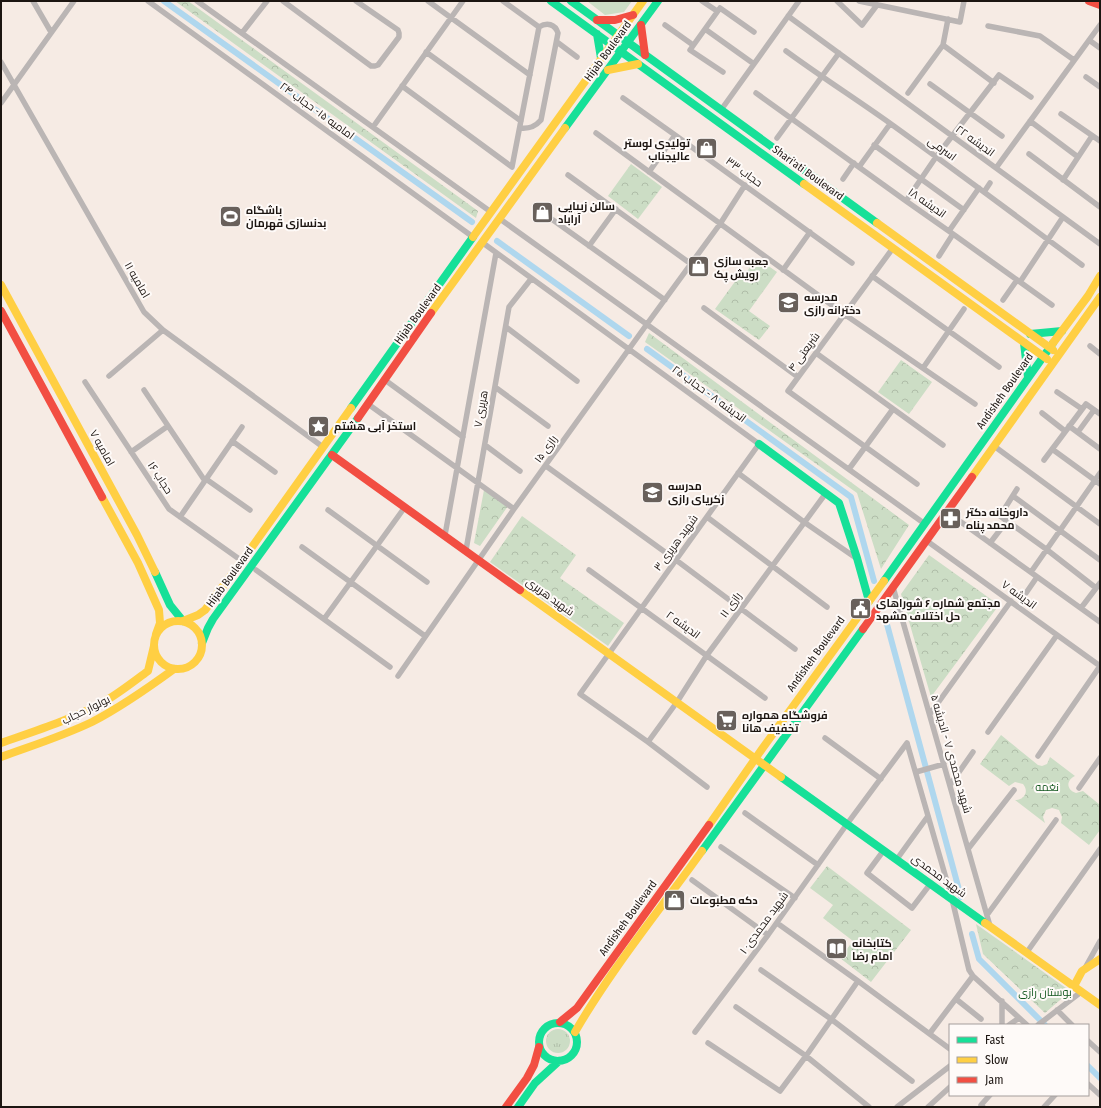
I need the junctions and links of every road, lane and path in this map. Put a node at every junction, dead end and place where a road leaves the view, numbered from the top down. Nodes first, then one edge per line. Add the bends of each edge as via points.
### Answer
1 (33, 1) edge
2 (74, 1) edge
3 (148, 1) edge
4 (197, 1) edge
5 (267, 1) edge
6 (283, 1) edge
7 (356, 1) edge
8 (428, 1) edge
9 (463, 1) edge
10 (503, 1) edge
11 (552, 1) edge
12 (571, 1) edge
13 (643, 1) edge
14 (658, 1) edge
15 (702, 1) edge
16 (799, 1) edge
17 (837, 1) edge
18 (859, 1) edge
19 (964, 1) edge
20 (1089, 1) edge
21 (877, 4) junction
22 (1100, 5) edge
23 (717, 11) junction
24 (633, 16) junction
25 (788, 16) junction
26 (452, 17) junction
27 (948, 19) junction
28 (597, 20) junction
29 (641, 25) junction
30 (665, 25) dead end
31 (1100, 25) edge
32 (988, 26) dead end
33 (539, 27) junction
34 (705, 29) junction
35 (51, 32) junction
36 (754, 32) dead end
37 (242, 33) junction
38 (597, 34) junction
39 (618, 35) junction
40 (1089, 40) junction
41 (556, 42) junction
42 (628, 42) junction
43 (612, 44) junction
44 (693, 45) junction
45 (943, 45) junction
46 (1100, 48) edge
47 (786, 51) dead end
48 (426, 52) junction
49 (621, 52) junction
50 (839, 53) junction
51 (645, 55) junction
52 (577, 57) dead end
53 (601, 58) junction
54 (1074, 60) junction
55 (1, 62) edge
56 (638, 64) junction
57 (754, 64) junction
58 (608, 70) junction
59 (722, 72) dead end
60 (530, 74) junction
61 (821, 77) junction
62 (1086, 77) dead end
63 (994, 82) junction
64 (930, 84) dead end
65 (14, 85) junction
66 (402, 86) junction
67 (1100, 87) edge
68 (756, 93) dead end
69 (908, 93) dead end
70 (1031, 97) dead end
71 (623, 98) dead end
72 (1, 102) edge
73 (721, 110) junction
74 (970, 112) junction
75 (1061, 114) dead end
76 (791, 118) junction
77 (521, 121) junction
78 (1030, 121) junction
79 (890, 124) junction
80 (372, 127) junction
81 (520, 128) junction
82 (596, 133) dead end
83 (675, 135) junction
84 (952, 136) junction
85 (1002, 136) dead end
86 (1092, 136) junction
87 (777, 138) dead end
88 (1100, 141) edge
89 (874, 145) junction
90 (1029, 154) dead end
91 (936, 157) junction
92 (1078, 157) junction
93 (857, 165) junction
94 (996, 168) junction
95 (649, 172) junction
96 (568, 175) dead end
97 (843, 179) dead end
98 (921, 179) junction
99 (1063, 180) junction
100 (990, 183) dead end
101 (745, 185) junction
102 (982, 190) junction
103 (906, 201) junction
104 (1100, 207) edge
105 (616, 209) junction
106 (539, 210) dead end
107 (964, 210) junction
108 (491, 212) junction
109 (1063, 218) junction
110 (500, 219) junction
111 (720, 224) junction
112 (810, 232) junction
113 (951, 233) junction
114 (473, 237) junction
115 (1048, 240) junction
116 (483, 244) junction
117 (1100, 244) edge
118 (590, 246) junction
119 (892, 248) junction
120 (496, 254) junction
121 (939, 256) dead end
122 (852, 263) dead end
123 (691, 264) junction
124 (1082, 265) dead end
125 (783, 270) junction
126 (872, 276) junction
127 (1100, 276) edge
128 (531, 279) junction
129 (1019, 281) junction
130 (1, 285) edge
131 (1100, 297) edge
132 (665, 300) junction
133 (1003, 300) dead end
134 (1052, 305) dead end
135 (704, 308) dead end
136 (964, 309) dead end
137 (1, 311) edge
138 (844, 314) junction
139 (647, 324) junction
140 (506, 327) junction
141 (407, 329) junction
142 (163, 330) junction
143 (949, 331) junction
144 (1062, 331) junction
145 (1030, 334) junction
146 (415, 335) junction
147 (1024, 343) junction
148 (33, 344) junction
149 (1090, 346) dead end
150 (1050, 348) junction
151 (22, 350) junction
152 (629, 350) junction
153 (816, 352) junction
154 (1059, 354) junction
155 (1100, 354) edge
156 (1043, 357) junction
157 (1052, 363) junction
158 (999, 367) dead end
159 (923, 368) junction
160 (108, 376) dead end
161 (798, 377) junction
162 (1028, 377) junction
163 (385, 380) junction
164 (577, 381) dead end
165 (85, 382) dead end
166 (495, 388) junction
167 (144, 390) dead end
168 (1057, 392) dead end
169 (368, 404) junction
170 (975, 404) dead end
171 (893, 409) junction
172 (1082, 409) junction
173 (1094, 410) junction
174 (1042, 413) dead end
175 (1100, 414) edge
176 (168, 426) junction
177 (548, 426) dead end
178 (1069, 426) junction
179 (242, 427) dead end
180 (1065, 431) junction
181 (1078, 432) junction
182 (463, 437) junction
183 (232, 441) junction
184 (759, 444) junction
185 (485, 445) junction
186 (943, 445) dead end
187 (994, 446) junction
188 (323, 447) junction
189 (865, 447) junction
190 (1052, 448) junction
191 (1100, 449) edge
192 (131, 452) junction
193 (332, 455) junction
194 (1044, 460) dead end
195 (546, 466) junction
196 (457, 468) junction
197 (849, 469) junction
198 (520, 471) dead end
199 (275, 472) dead end
200 (738, 473) junction
201 (1100, 473) edge
202 (205, 480) junction
203 (478, 482) junction
204 (1098, 482) edge
205 (917, 484) dead end
206 (1017, 489) dead end
207 (826, 493) junction
208 (1013, 496) junction
209 (1076, 506) junction
210 (405, 507) junction
211 (514, 509) junction
212 (250, 510) dead end
213 (328, 510) dead end
214 (180, 517) junction
215 (707, 517) junction
216 (1007, 521) junction
217 (804, 522) junction
218 (961, 522) dead end
219 (925, 524) junction
220 (1100, 524) edge
221 (1060, 530) junction
222 (445, 535) junction
223 (927, 541) junction
224 (990, 543) junction
225 (377, 545) junction
226 (302, 547) dead end
227 (1046, 549) junction
228 (466, 550) junction
229 (857, 558) junction
230 (478, 560) junction
231 (676, 560) junction
232 (1100, 560) edge
233 (242, 561) junction
234 (772, 566) junction
235 (256, 570) dead end
236 (589, 570) dead end
237 (1031, 572) junction
238 (1037, 577) junction
239 (351, 582) junction
240 (427, 582) dead end
241 (1098, 585) edge
242 (893, 587) junction
243 (1026, 593) dead end
244 (869, 601) junction
245 (1011, 601) junction
246 (828, 607) dead end
247 (642, 608) junction
248 (741, 608) junction
249 (1081, 608) junction
250 (324, 619) junction
251 (183, 621) junction
252 (1100, 622) edge
253 (156, 634) junction
254 (1057, 635) junction
255 (426, 636) junction
256 (202, 643) junction
257 (154, 646) junction
258 (795, 649) dead end
259 (609, 653) junction
260 (707, 655) junction
261 (1100, 666) edge
262 (390, 667) dead end
263 (174, 669) junction
264 (398, 676) dead end
265 (765, 698) dead end
266 (677, 702) junction
267 (930, 714) junction
268 (988, 732) dead end
269 (18, 737) junction
270 (824, 738) dead end
271 (648, 742) junction
272 (1, 743) edge
273 (22, 749) junction
274 (973, 752) dead end
275 (1038, 756) dead end
276 (1, 757) edge
277 (756, 758) junction
278 (1100, 758) edge
279 (944, 764) junction
280 (765, 765) junction
281 (916, 772) junction
282 (881, 779) junction
283 (950, 785) junction
284 (707, 787) dead end
285 (1079, 788) dead end
286 (1014, 790) dead end
287 (745, 813) dead end
288 (928, 816) junction
289 (1056, 820) dead end
290 (847, 824) junction
291 (721, 847) dead end
292 (968, 849) junction
293 (1100, 849) edge
294 (884, 850) junction
295 (897, 859) junction
296 (818, 865) junction
297 (692, 880) dead end
298 (931, 884) junction
299 (795, 898) junction
300 (952, 899) junction
301 (987, 915) junction
302 (777, 923) junction
303 (990, 926) junction
304 (768, 935) junction
305 (1100, 941) edge
306 (1027, 952) junction
307 (1100, 959) edge
308 (761, 970) dead end
309 (1082, 971) junction
310 (973, 976) junction
311 (858, 981) junction
312 (1074, 986) junction
313 (1082, 992) junction
314 (956, 999) junction
315 (1002, 1002) junction
316 (1100, 1005) edge
317 (736, 1007) dead end
318 (1057, 1010) junction
319 (1019, 1018) junction
320 (831, 1019) junction
321 (981, 1019) dead end
322 (560, 1022) junction
323 (1002, 1024) edge
324 (1010, 1024) edge
325 (1026, 1024) edge
326 (1039, 1024) edge
327 (1071, 1024) edge
328 (575, 1032) junction
329 (695, 1032) dead end
330 (930, 1033) junction
331 (1089, 1042) edge
332 (708, 1043) dead end
333 (539, 1047) junction
334 (949, 1048) edge
335 (1100, 1052) edge
336 (806, 1056) junction
337 (559, 1061) junction
338 (949, 1067) edge
339 (912, 1081) dead end
340 (1089, 1085) edge
341 (949, 1088) edge
342 (1100, 1095) edge
343 (989, 1096) edge
344 (1054, 1096) edge
345 (982, 1106) edge
346 (506, 1107) edge
347 (518, 1107) edge
348 (869, 1107) edge
349 (897, 1107) edge
350 (928, 1107) edge
351 (1044, 1107) edge

1 - 35 street
2 - 35 street
3 - 114 street, امامیه ۱۵- حجاب ۲۴
4 - 37 street, امامیه ۱۵- حجاب ۲۴
5 - 37 street
6 - 7 street via 371,66 375,66 400,33
8 - 26 street
9 - 26 street
10 - 33 street
11 - 38 main road, Shari'ati Boulevard
12 - 28 main road, Shari'ati Boulevard
13 - 24 main road, Hijab Boulevard
14 - 29 main road, Hijab Boulevard
15 - 23 street
16 - 25 street
17 - 21 street via 862,25
18 - 21 street
19 - 27 street via 960,22
20 - 22 main road
21 - 27 street
23 - 34 street
23 - 36 street via 720,8
24 - 28 main road
24 - 39 main road, Hijab Boulevard
25 - 50 street, اندیشه ۲۲
25 - 57 street
26 - 48 street
26 - 60 street
27 - 45 street
28 - 39 main road, Shari'ati Boulevard
29 - 42 main road, Hijab Boulevard
29 - 51 main road
30 - 44 street
31 - 40 street
32 - 54 street via 1040,36
33 - 41 street via 545,24 552,25 558,33
33 - 60 street
34 - 44 street
34 - 57 street
35 - 65 street
37 - 80 street, امامیه ۱۵- حجاب ۲۴
38 - 43 main road, Shari'ati Boulevard
38 - 53 main road
39 - 42 main road, Shari'ati Boulevard
39 - 43 main road, Hijab Boulevard
40 - 46 street
40 - 54 street
41 - 52 street
41 - 81 street via 542,120 532,128
42 - 49 main road, Hijab Boulevard
42 - 51 main road, Shari'ati Boulevard
43 - 49 main road, Shari'ati Boulevard
43 - 53 main road, Hijab Boulevard
44 - 59 street via 690,50
45 - 63 street
45 - 69 street
47 - 61 street, اسرمی
48 - 66 street
48 - 77 street
49 - 56 main road, Shari'ati Boulevard
49 - 58 main road, Hijab Boulevard
50 - 61 street
50 - 84 street, اندیشه ۲۲
51 - 73 main road, Shari'ati Boulevard
53 - 108 main road, Hijab Boulevard
54 - 78 street
55 - 65 street, امامیه ۱۱
56 - 58 main road
56 - 119 main road, Shari'ati Boulevard
57 - 73 street
58 - 110 main road, Hijab Boulevard
60 - 77 street
61 - 76 street
61 - 79 street, اسرمی
62 - 67 street
63 - 70 street via 999,75
63 - 74 street
64 - 74 street
65 - 72 street
65 - 142 street, امامیه ۱۱ via 144,312
66 - 80 street
66 - 81 street via 512,167
68 - 76 street, اندیشه ۱۸
71 - 83 street, حجاب ۳۳
73 - 145 main road, Shari'ati Boulevard
74 - 84 street
74 - 85 street
75 - 86 street
76 - 87 street
76 - 93 street, اندیشه ۱۸
77 - 81 street
78 - 92 street
78 - 94 street
79 - 89 street
79 - 91 street, اسرمی
80 - 108 street, امامیه ۱۵- حجاب ۲۴
82 - 95 street
83 - 95 street
83 - 101 street, حجاب ۳۳
84 - 91 street
84 - 94 street, اندیشه ۲۲
86 - 88 street
86 - 92 street
89 - 93 street
89 - 98 street
90 - 99 street
91 - 98 street
91 - 102 street, اسرمی
92 - 99 street
93 - 97 street
93 - 103 street, اندیشه ۱۸
94 - 109 street, اندیشه ۲۲
95 - 111 street
96 - 105 street
98 - 103 street
98 - 107 street
99 - 104 street
100 - 102 street
101 - 111 street, رازی ۱۵
101 - 112 street, حجاب ۳۳
102 - 107 street
102 - 115 street, اسرمی
103 - 113 street, اندیشه ۱۸
105 - 118 street
105 - 123 street
106 - 118 street
107 - 113 street
108 - 114 main road, Hijab Boulevard
109 - 115 street
109 - 117 street, اندیشه ۲۲
110 - 116 main road, Hijab Boulevard
110 - 139 street, اندیشه ۸ - حجاب ۲۵
111 - 123 street, رازی ۱۵
111 - 125 street
112 - 122 street, حجاب ۳۳
112 - 125 street
113 - 121 street
113 - 129 street, اندیشه ۱۸
114 - 141 main road, Hijab Boulevard
115 - 124 street, اسرمی
115 - 129 street
116 - 120 street, اندیشه ۸ - حجاب ۲۵
116 - 146 main road, Hijab Boulevard
118 - 132 street
119 - 126 street, شریعتی ۴
119 - 147 main road, Shari'ati Boulevard
120 - 128 street, اندیشه ۸ - حجاب ۲۵
120 - 182 street
123 - 132 street, رازی ۱۵
125 - 138 street
126 - 138 street, شریعتی ۴
126 - 143 street
127 - 144 main road, Andisheh Boulevard
128 - 140 street, هریری ۷ via 509,307
128 - 152 street, اندیشه ۸ - حجاب ۲۵
129 - 133 street
129 - 134 street, اندیشه ۱۸
130 - 148 main road, امامیه ۷
131 - 154 main road, Andisheh Boulevard
132 - 139 street, رازی ۱۵
135 - 161 street
136 - 143 street
137 - 151 main road, امامیه ۷
138 - 153 street, شریعتی ۴
138 - 159 street
139 - 152 street, رازی ۱۵
139 - 197 street, اندیشه ۸ - حجاب ۲۵
140 - 164 street
140 - 166 street, هریری ۷
141 - 146 main road
141 - 188 main road, Hijab Boulevard
142 - 160 street
142 - 188 street, امامیه ۱۱
143 - 158 street
143 - 159 street
144 - 145 main road
144 - 150 main road, Andisheh Boulevard
145 - 150 main road, Shari'ati Boulevard
146 - 163 main road, Hijab Boulevard
147 - 156 main road, Shari'ati Boulevard
147 - 162 main road
148 - 151 main road
148 - 251 main road, امامیه ۷ via 138,536 170,605
149 - 155 street
150 - 154 main road, Shari'ati Boulevard
150 - 156 main road, Andisheh Boulevard
151 - 253 main road, امامیه ۷ via 140,568 159,610 160,623
152 - 184 street, اندیشه ۸ - حجاب ۲۵
152 - 195 street, رازی ۱۵
153 - 161 street, شریعتی ۴
153 - 171 street
154 - 157 main road, Andisheh Boulevard
156 - 157 main road, Shari'ati Boulevard
156 - 162 main road, Andisheh Boulevard
157 - 187 main road, Andisheh Boulevard
159 - 170 street
161 - 189 street, شریعتی ۴ via 788,391
162 - 219 main road, Andisheh Boulevard
163 - 169 main road, Hijab Boulevard
163 - 182 street
165 - 192 street, حجاب ۱۶
166 - 177 street
166 - 185 street, هریری ۷
167 - 176 street
168 - 172 street
169 - 193 main road, Hijab Boulevard
169 - 196 street
171 - 186 street
171 - 189 street
172 - 173 street via 1086,404
172 - 178 street
173 - 175 street
173 - 181 street
174 - 180 street
176 - 192 street
176 - 202 street
178 - 180 street
178 - 181 street
179 - 183 street
180 - 190 street
181 - 191 street
182 - 196 street
183 - 199 street
183 - 202 street
184 - 200 street, شهید هریری ۳
184 - 207 main road, اندیشه ۸ - حجاب ۲۵
185 - 198 street
185 - 203 street, هریری ۷
187 - 209 street
187 - 223 main road, Andisheh Boulevard
188 - 233 main road, Hijab Boulevard
189 - 197 street
189 - 205 street
190 - 194 street
190 - 204 street
192 - 214 street, حجاب ۱۶ via 169,509
193 - 210 main road, شهید هریری
193 - 256 main road, Hijab Boulevard via 213,618
195 - 211 street, رازی ۱۵
195 - 231 street
196 - 203 street
196 - 222 street
197 - 219 street, اندیشه ۸ - حجاب ۲۵
200 - 215 street, شهید هریری ۳
200 - 217 street
201 - 204 street
202 - 212 street
202 - 214 street
203 - 211 street
203 - 228 street, هریری ۷
204 - 209 street
206 - 208 street
207 - 217 street, رازی ۱۱
207 - 229 main road, اندیشه ۸ - حجاب ۲۵ via 839,503
208 - 216 street via 1000,516
208 - 221 street
209 - 220 street
209 - 221 street
210 - 222 main road, شهید هریری
210 - 225 street
211 - 230 street, رازی ۱۵
213 - 225 street
214 - 233 street, حجاب ۱۶
215 - 231 street, شهید هریری ۳
215 - 234 street
216 - 224 street
216 - 227 street
217 - 229 street
217 - 234 street, رازی ۱۱
218 - 224 street
219 - 244 main road, Andisheh Boulevard
221 - 227 street
221 - 232 street
222 - 228 main road, شهید هریری
223 - 242 main road, Andisheh Boulevard
223 - 245 street, اندیشه ۷
224 - 237 street
225 - 239 street
225 - 240 street
226 - 239 street
227 - 237 street
227 - 241 street
228 - 230 main road, شهید هریری
229 - 244 main road, اندیشه ۸ - حجاب ۲۵
230 - 255 street, رازی ۱۵
230 - 259 main road, شهید هریری
231 - 247 street, شهید هریری ۳
231 - 248 street
233 - 251 main road, Hijab Boulevard via 205,610
234 - 246 street
234 - 248 street, رازی ۱۱
235 - 250 street
236 - 247 street, اندیشه ۲
237 - 238 street
238 - 243 street
238 - 249 street
239 - 250 street
239 - 255 street
241 - 249 street
242 - 267 street, شهید محمدی ۷ - اندیشه ۵
242 - 280 main road, Andisheh Boulevard
244 - 277 main road, Andisheh Boulevard
245 - 254 street, اندیشه ۷
245 - 267 street
247 - 259 street, شهید هریری ۳
247 - 260 street, اندیشه ۲
248 - 258 street
248 - 260 street, رازی ۱۱
249 - 252 street
250 - 262 street
251 - 253 main road via 176,620 164,624
251 - 256 main road via 194,626 201,636
253 - 257 main road
254 - 261 street, اندیشه ۷
254 - 268 street
255 - 264 street, رازی ۱۵
256 - 263 main road via 197,661 186,668
257 - 263 main road via 158,658
257 - 269 main road via 148,671 132,684 86,710
259 - 266 main road, شهید هریری
259 - 271 street, شهید هریری ۳ via 580,694
260 - 265 street, اندیشه ۲
260 - 266 street, رازی ۱۱
261 - 275 street
263 - 273 main road, بولوار حجاب via 92,722
266 - 271 street, رازی ۱۱
266 - 277 main road, شهید هریری
267 - 279 street, شهید محمدی ۷ - اندیشه ۵
269 - 272 main road
269 - 273 main road
270 - 282 street
271 - 284 street
273 - 276 main road, بولوار حجاب
274 - 283 street
277 - 280 main road, شهید هریری
277 - 322 main road, Andisheh Boulevard via 577,1008
278 - 285 street
279 - 281 street
279 - 283 street, شهید محمدی ۷ - اندیشه ۵
280 - 290 main road, شهید محمدی
280 - 328 main road, Andisheh Boulevard via 617,967
281 - 282 street, شهید محمدی۰ ۱ via 908,743
281 - 288 street
282 - 290 street, شهید محمدی۰ ۱
283 - 292 street, شهید محمدی ۷ - اندیشه ۵
286 - 292 street
287 - 296 street
288 - 295 street
288 - 300 street
289 - 301 street
290 - 294 main road, شهید محمدی
290 - 296 street, شهید محمدی۰ ۱
291 - 299 street
292 - 301 street, شهید محمدی ۷ - اندیشه ۵
293 - 306 street
294 - 295 main road, شهید محمدی
294 - 298 street via 867,873 912,908
295 - 298 main road, شهید محمدی
296 - 299 street, شهید محمدی۰ ۱
297 - 304 street
298 - 300 main road, شهید محمدی
299 - 302 street, شهید محمدی۰ ۱
300 - 303 main road, شهید محمدی
300 - 310 street via 966,963
301 - 303 street, شهید محمدی ۷ - اندیشه ۵
302 - 304 street, شهید محمدی۰ ۱
302 - 311 street
303 - 306 main road, شهید محمدی
304 - 329 street, شهید محمدی۰ ۱
305 - 309 street
306 - 312 main road, شهید محمدی
307 - 309 main road
308 - 320 street
309 - 312 main road
310 - 314 street
310 - 315 street
311 - 320 street
311 - 330 street
312 - 313 main road, شهید محمدی
313 - 316 main road, شهید محمدی
313 - 318 street
314 - 321 street
314 - 330 street
315 - 319 street
315 - 323 street
317 - 336 street
318 - 326 street
318 - 327 street
319 - 324 street
319 - 325 street
320 - 336 street
320 - 339 street
322 - 328 main road
322 - 333 main road via 543,1029
328 - 337 main road via 575,1051 566,1060
330 - 334 street
331 - 335 street
332 - 336 street via 780,1091
333 - 337 main road via 547,1057
333 - 346 main road via 527,1078
336 - 348 street
337 - 347 main road via 535,1083
338 - 349 street
340 - 342 street
341 - 350 street
343 - 345 street
344 - 351 street

